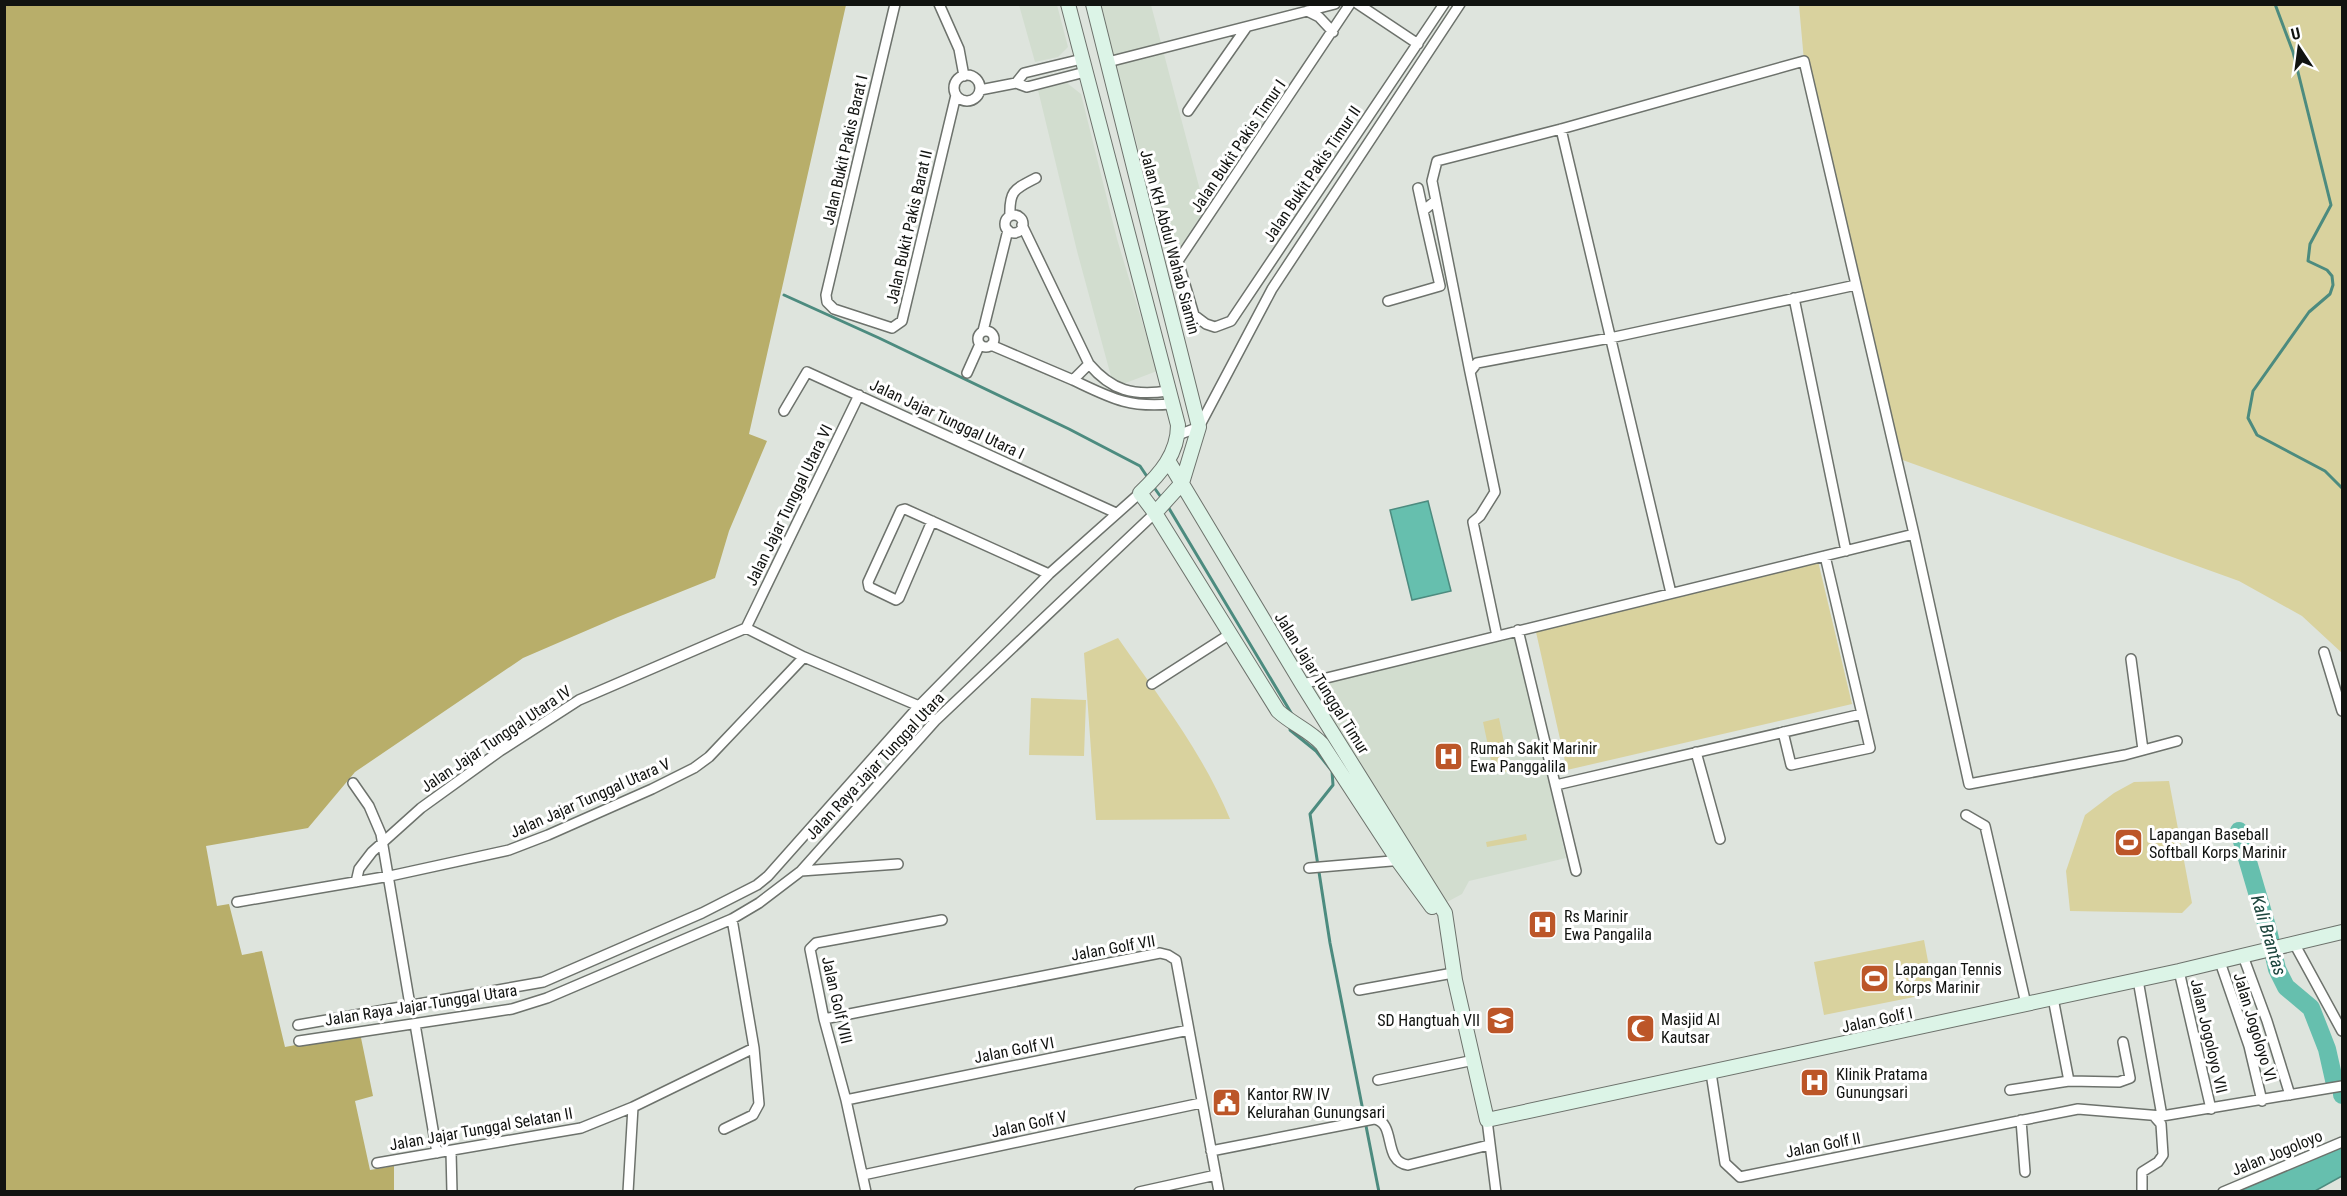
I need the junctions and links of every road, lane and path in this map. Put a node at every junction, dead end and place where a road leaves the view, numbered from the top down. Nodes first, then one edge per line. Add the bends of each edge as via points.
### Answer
1 (895, 4) edge
2 (939, 4) edge
3 (1068, 4) edge
4 (1093, 4) edge
5 (1335, 4) edge
6 (1350, 4) edge
7 (1358, 4) edge
8 (1443, 4) edge
9 (1460, 4) edge
10 (1307, 11) junction
11 (1246, 28) junction
12 (1333, 32) junction
13 (1418, 44) junction
14 (1108, 62) junction
15 (1084, 66) junction
16 (964, 76) junction
17 (1016, 83) junction
18 (980, 90) junction
19 (956, 95) junction
20 (1188, 111) dead end
21 (1122, 123) junction
22 (1100, 128) junction
23 (1561, 129) junction
24 (1131, 154) junction
25 (1108, 160) junction
26 (1036, 178) dead end
27 (1418, 188) dead end
28 (1436, 201) junction
29 (1423, 211) junction
30 (1010, 216) junction
31 (1022, 225) junction
32 (1008, 230) junction
33 (1856, 285) junction
34 (1794, 298) junction
35 (1388, 301) dead end
36 (827, 302) joint
37 (1192, 311) joint
38 (983, 331) junction
39 (1610, 338) junction
40 (980, 344) junction
41 (991, 345) junction
42 (1089, 364) junction
43 (1470, 372) junction
44 (968, 373) dead end
45 (1073, 380) junction
46 (859, 395) junction
47 (1170, 397) junction
48 (784, 411) dead end
49 (1199, 427) junction
50 (1178, 435) junction
51 (1167, 464) junction
52 (1181, 484) junction
53 (1142, 490) junction
54 (1157, 510) junction
55 (1116, 513) junction
56 (932, 521) junction
57 (1914, 534) junction
58 (1846, 551) junction
59 (1825, 556) junction
60 (1050, 574) junction
61 (1671, 593) junction
62 (746, 628) junction
63 (1518, 630) junction
64 (1230, 634) junction
65 (1497, 636) junction
66 (2324, 652) dead end
67 (804, 657) junction
68 (2131, 659) dead end
69 (1152, 684) dead end
70 (1302, 684) junction
71 (919, 706) junction
72 (2343, 711) edge
73 (1862, 714) junction
74 (935, 722) junction
75 (1783, 732) junction
76 (2177, 741) dead end
77 (2143, 750) junction
78 (1696, 752) junction
79 (353, 783) dead end
80 (1556, 785) junction
81 (1966, 815) dead end
82 (1720, 839) dead end
83 (384, 842) junction
84 (1405, 859) junction
85 (898, 864) dead end
86 (1309, 868) dead end
87 (801, 871) junction
88 (1576, 871) dead end
89 (390, 876) junction
90 (356, 882) junction
91 (237, 902) dead end
92 (732, 919) junction
93 (942, 920) dead end
94 (2343, 932) edge
95 (2295, 945) junction
96 (2243, 956) junction
97 (2220, 962) junction
98 (2179, 971) junction
99 (1453, 973) junction
100 (2138, 980) junction
101 (543, 982) junction
102 (1359, 990) dead end
103 (547, 998) junction
104 (2053, 998) junction
105 (2026, 1004) junction
106 (410, 1005) junction
107 (2338, 1013) edge
108 (824, 1019) junction
109 (415, 1024) junction
110 (298, 1025) dead end
111 (1189, 1030) junction
112 (2343, 1031) edge
113 (299, 1041) dead end
114 (2123, 1042) dead end
115 (754, 1048) junction
116 (1474, 1060) junction
117 (1711, 1073) junction
118 (1378, 1080) dead end
119 (2069, 1082) junction
120 (2338, 1086) edge
121 (2010, 1090) dead end
122 (2290, 1095) junction
123 (846, 1100) junction
124 (2262, 1101) junction
125 (1201, 1103) junction
126 (633, 1107) junction
127 (2211, 1109) junction
128 (2158, 1116) junction
129 (1487, 1120) junction
130 (2021, 1120) junction
131 (724, 1129) dead end
132 (2343, 1142) edge
133 (1489, 1145) junction
134 (451, 1151) junction
135 (1211, 1151) junction
136 (437, 1153) junction
137 (377, 1163) dead end
138 (2025, 1172) dead end
139 (864, 1174) junction
140 (1216, 1175) junction
141 (452, 1191) edge
142 (628, 1191) edge
143 (866, 1191) edge
144 (1139, 1191) edge
145 (1220, 1191) edge
146 (1496, 1191) edge
147 (2142, 1191) edge
148 (2223, 1191) edge

1 - 36 street, Jalan Bukit Pakis Barat I
2 - 16 street via 959,49
3 - 15 main road
4 - 14 main road, Jalan KH Abdul Wahab Siamin
5 - 10 street
6 - 12 street, Jalan Bukit Pakis Timur I
7 - 13 street
8 - 13 street, Jalan Bukit Pakis Timur II
9 - 49 street via 1272,289
10 - 11 street
10 - 12 street
11 - 14 street
11 - 20 street
12 - 37 street, Jalan Bukit Pakis Timur I via 1178,261
13 - 37 street, Jalan Bukit Pakis Timur II via 1231,321 1215,327
14 - 21 main road, Jalan KH Abdul Wahab Siamin
15 - 17 street via 1026,87
15 - 17 street via 1024,73
15 - 22 main road
16 - 18 street via 976,79
16 - 19 street via 954,87
17 - 18 street
18 - 19 street via 970,101
19 - 36 street, Jalan Bukit Pakis Barat II via 902,321 892,328 834,309
21 - 22 main road via 1112,131
21 - 24 main road, Jalan KH Abdul Wahab Siamin
22 - 25 main road
23 - 28 street via 1437,161 1432,181
23 - 33 street via 1804,61
23 - 39 street
24 - 25 main road via 1118,152
24 - 49 main road, Jalan KH Abdul Wahab Siamin
25 - 47 main road
26 - 30 street via 1011,194
27 - 29 street
28 - 29 street
28 - 43 street
29 - 35 street via 1440,286
30 - 31 street via 1017,216
30 - 32 street via 1005,225
31 - 32 street via 1017,232
31 - 42 street
32 - 38 street
33 - 34 street
33 - 57 street
34 - 39 street
34 - 58 street
38 - 40 street via 978,335
38 - 41 street via 994,336
39 - 43 street via 1477,363
39 - 61 street
40 - 41 street
40 - 44 street
41 - 45 street
42 - 45 street
42 - 47 street via 1113,386
43 - 65 street via 1495,492 1473,522
45 - 47 street via 1125,403 1147,406
46 - 48 street, Jalan Jajar Tunggal Utara I via 807,372
46 - 55 street, Jalan Jajar Tunggal Utara I
46 - 62 street, Jalan Jajar Tunggal Utara VI
47 - 50 main road
49 - 50 street
49 - 52 main road
50 - 51 main road
51 - 52 main road, Jalan Jajar Tunggal Timur
51 - 53 main road, Jalan Raya Jajar Tunggal Utara
52 - 54 main road, Jalan Raya Jajar Tunggal Utara
52 - 70 main road, Jalan Jajar Tunggal Timur
53 - 54 main road, Jalan Jajar Tunggal Timur
53 - 55 street, Jalan Raya Jajar Tunggal Utara
54 - 64 main road, Jalan Jajar Tunggal Timur
54 - 74 street, Jalan Raya Jajar Tunggal Utara
55 - 60 street, Jalan Raya Jajar Tunggal Utara
56 - 56 street via 901,510 869,587 899,598
56 - 60 street
57 - 58 street
57 - 77 street via 1969,784
58 - 59 street
59 - 61 street
59 - 73 street
60 - 71 street, Jalan Raya Jajar Tunggal Utara
61 - 63 street
62 - 67 street
62 - 83 street, Jalan Jajar Tunggal Utara IV via 579,700 421,808
63 - 65 street
63 - 80 street
64 - 69 street
64 - 84 main road, Jalan Jajar Tunggal Timur via 1278,711 1322,744
65 - 70 street
66 - 72 street
67 - 71 street
67 - 89 street, Jalan Jajar Tunggal Utara V via 709,758 694,768 509,850
68 - 77 street
70 - 84 main road, Jalan Jajar Tunggal Timur
71 - 74 street
71 - 101 street, Jalan Raya Jajar Tunggal Utara via 756,885 702,913
73 - 75 street
73 - 75 street via 1870,748 1791,765
74 - 87 street, Jalan Raya Jajar Tunggal Utara
75 - 78 street
76 - 77 street
78 - 80 street
78 - 82 street
79 - 83 street via 369,806
80 - 88 street
81 - 105 street via 1985,826
83 - 89 street
83 - 90 street, Jalan Jajar Tunggal Utara IV via 359,869
84 - 86 street
84 - 99 main road, Jalan Jajar Tunggal Timur via 1445,913
85 - 87 street
87 - 92 street, Jalan Raya Jajar Tunggal Utara
89 - 90 street, Jalan Jajar Tunggal Utara V
89 - 106 street
90 - 91 street, Jalan Jajar Tunggal Utara V
92 - 103 street, Jalan Raya Jajar Tunggal Utara
92 - 115 street
93 - 108 street, Jalan Golf VIII via 812,946
94 - 95 main road, Jalan Golf I
95 - 96 main road, Jalan Golf I
95 - 107 street
96 - 97 main road, Jalan Golf I
96 - 122 street
97 - 98 main road, Jalan Golf I
97 - 124 street, Jalan Jogoloyo VI via 2249,1046
98 - 100 main road, Jalan Golf I
98 - 127 street, Jalan Jogoloyo VII
99 - 102 street
99 - 116 main road, Jalan Jajar Tunggal Timur
100 - 104 main road, Jalan Golf I
100 - 128 street
101 - 103 street
101 - 106 street, Jalan Raya Jajar Tunggal Utara
103 - 109 street, Jalan Raya Jajar Tunggal Utara via 512,1009
104 - 105 main road, Jalan Golf I
104 - 119 street
105 - 117 main road, Jalan Golf I
106 - 110 street, Jalan Raya Jajar Tunggal Utara
107 - 112 street
108 - 111 street, Jalan Golf VII via 1160,953 1176,960
108 - 123 street, Jalan Golf VIII
109 - 113 street, Jalan Raya Jajar Tunggal Utara
109 - 136 street
111 - 123 street, Jalan Golf VI
111 - 125 street, Jalan Golf VII
114 - 119 street via 2130,1078 2119,1082
115 - 126 street, Jalan Jajar Tunggal Selatan II
115 - 131 street via 758,1109 747,1119
116 - 118 street
116 - 129 main road, Jalan Jajar Tunggal Timur
117 - 129 main road, Jalan Golf I
117 - 130 street, Jalan Golf II via 1725,1163 1740,1177
119 - 121 street
120 - 122 street, Jalan Golf II
122 - 124 street, Jalan Golf II
123 - 139 street, Jalan Golf VIII
124 - 127 street, Jalan Golf II
125 - 135 street, Jalan Golf VII
125 - 139 street, Jalan Golf V
126 - 134 street, Jalan Jajar Tunggal Selatan II via 581,1128
126 - 142 street
127 - 128 street, Jalan Golf II
128 - 130 street, Jalan Golf II via 2078,1109
128 - 147 street via 2163,1155 2142,1172
129 - 133 street
130 - 138 street
132 - 148 street, Jalan Jogoloyo
133 - 135 street via 1401,1164 1395,1159 1385,1125 1374,1119
133 - 146 street
134 - 136 street, Jalan Jajar Tunggal Selatan II
134 - 141 street
135 - 140 street, Jalan Golf VII
136 - 137 street, Jalan Jajar Tunggal Selatan II
139 - 143 street, Jalan Golf VIII
140 - 144 street
140 - 145 street, Jalan Golf VII

